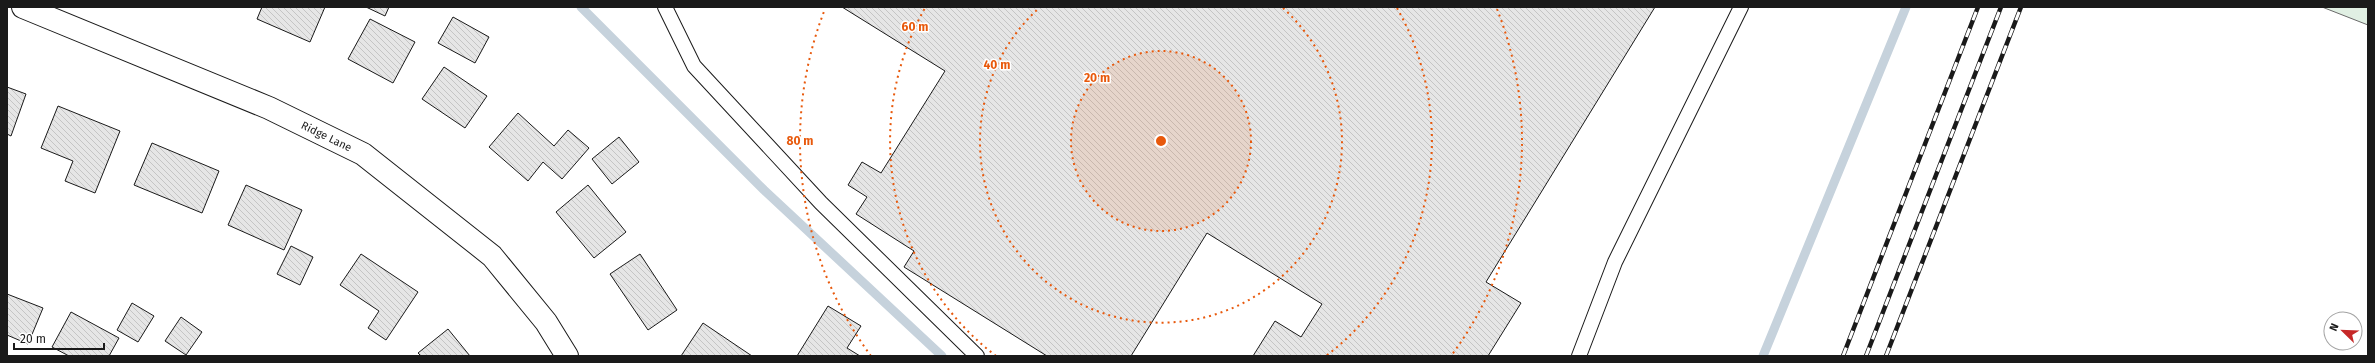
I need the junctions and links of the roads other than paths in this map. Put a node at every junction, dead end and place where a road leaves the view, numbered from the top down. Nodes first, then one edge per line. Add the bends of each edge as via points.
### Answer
1 (23, 7) edge
2 (666, 7) edge
3 (1741, 7) edge
4 (567, 356) edge
5 (977, 356) edge
6 (1580, 356) edge

1 - 4 street, Ridge Lane via 269,108 363,154 492,256 546,322
2 - 5 lane via 694,66 821,203
3 - 6 lane via 1615,262

